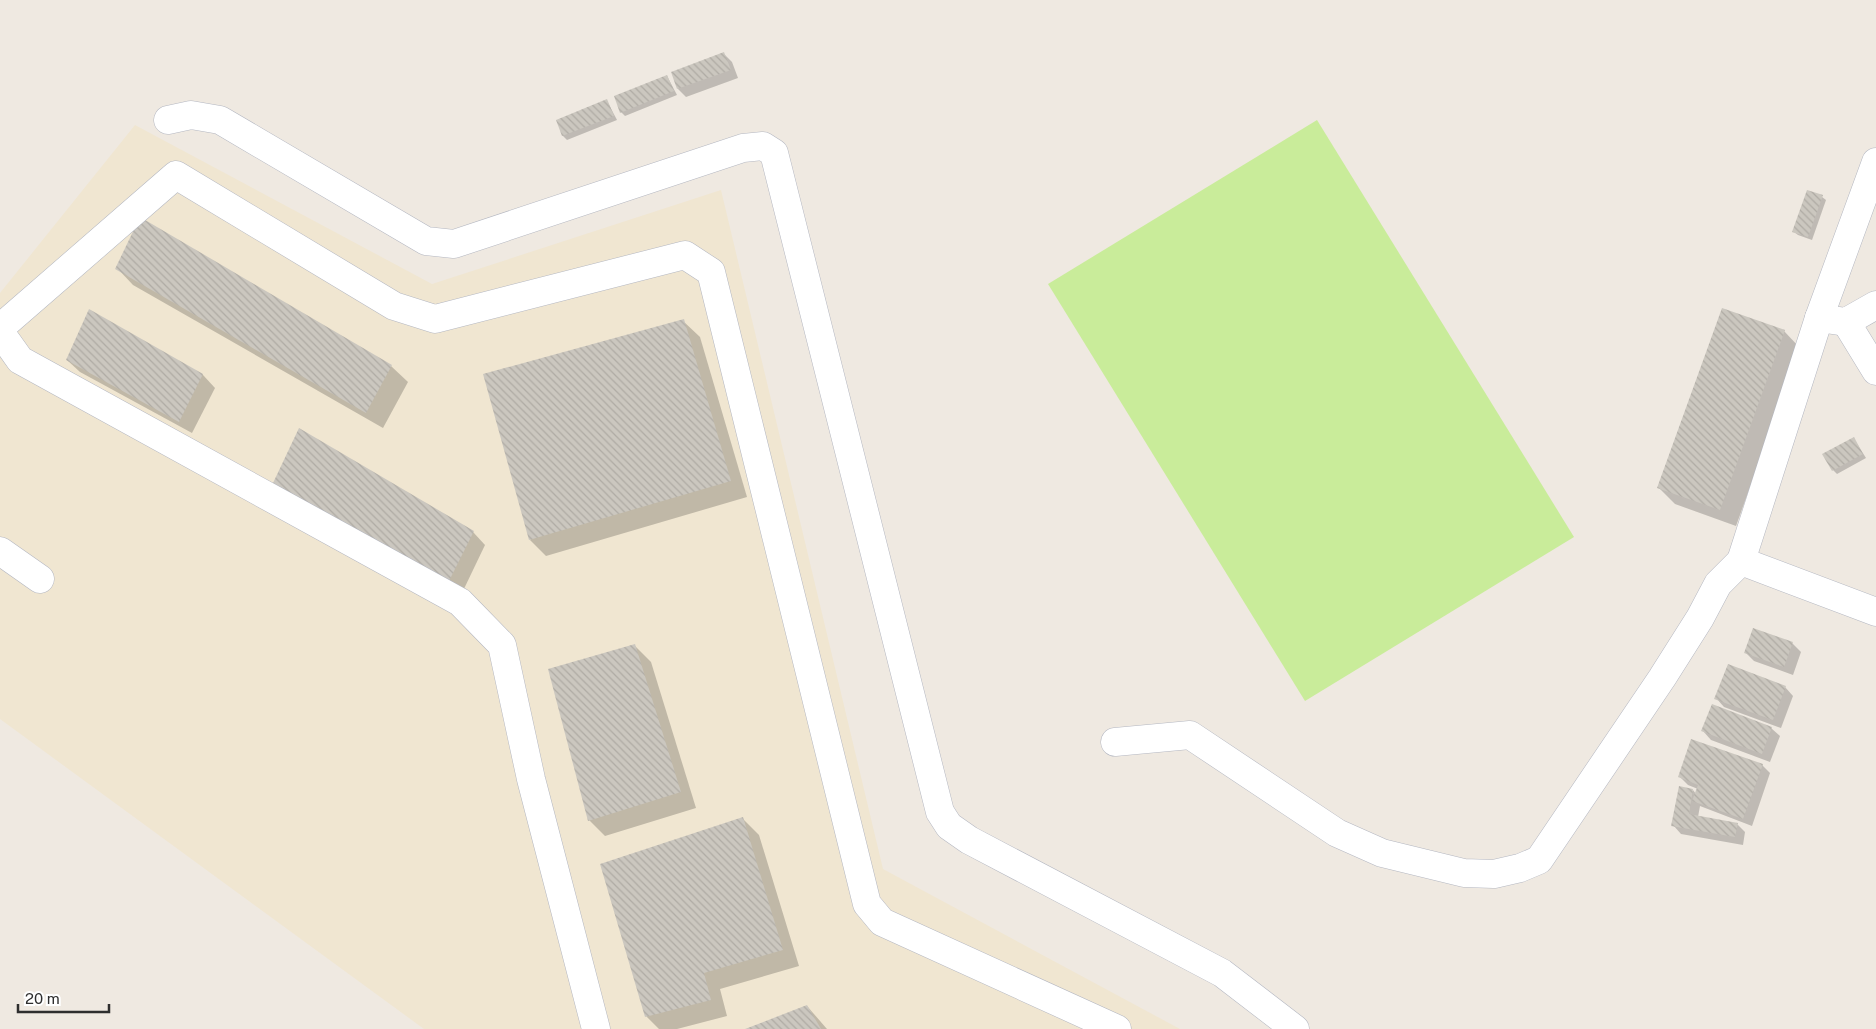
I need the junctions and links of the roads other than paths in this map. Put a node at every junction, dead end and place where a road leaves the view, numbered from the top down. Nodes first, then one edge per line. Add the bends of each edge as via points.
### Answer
1 (168, 120) dead end
2 (1876, 162) edge
3 (1876, 304) edge
4 (1819, 318) junction
5 (1846, 322) junction
6 (0, 330) edge
7 (1876, 371) edge
8 (0, 551) edge
9 (1741, 561) junction
10 (40, 579) dead end
11 (1876, 612) edge
12 (1115, 742) dead end
13 (596, 1029) edge
14 (1117, 1029) edge
15 (1295, 1029) edge

1 - 15 street via 191,116 220,120 426,241 454,244 743,148 763,146 774,153 940,812 949,826 968,840 1222,973
2 - 4 street
3 - 5 street
4 - 5 street
4 - 9 street
5 - 7 street
6 - 13 street via 20,360 460,602 502,645 531,779
6 - 14 street via 176,175 394,306 435,319 685,255 710,272 866,904 882,922
8 - 10 street
9 - 11 street
9 - 12 street via 1718,584 1662,678 1539,860 1520,868 1494,874 1464,873 1382,853 1337,833 1190,735

